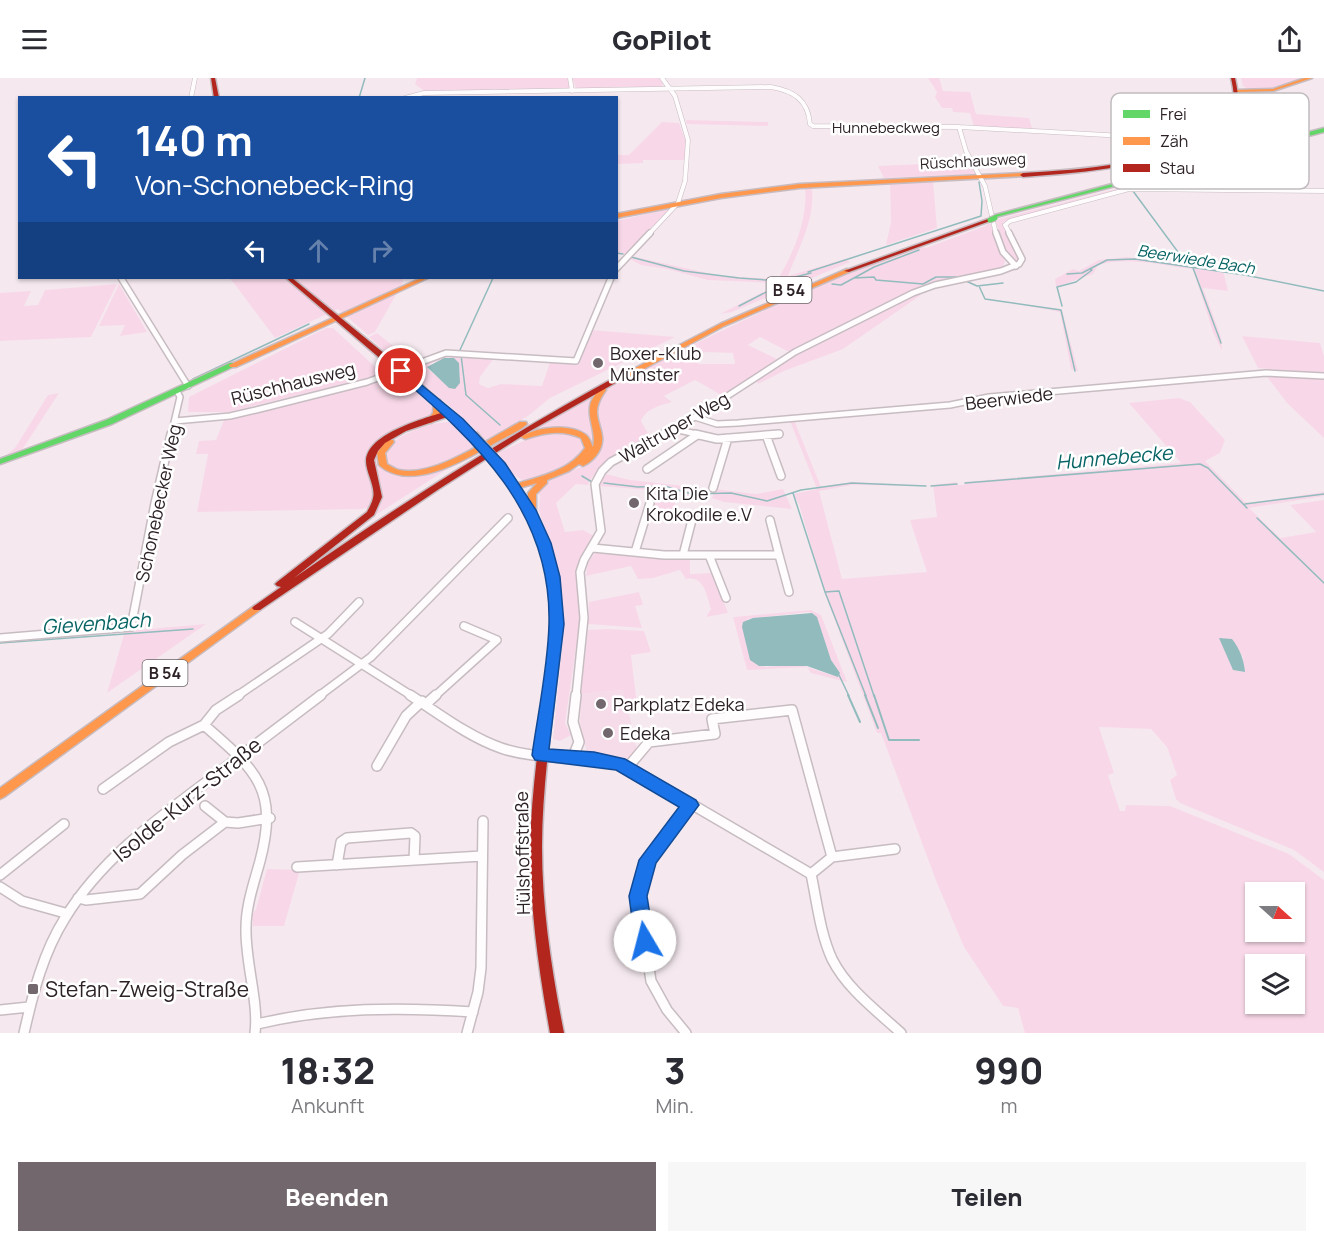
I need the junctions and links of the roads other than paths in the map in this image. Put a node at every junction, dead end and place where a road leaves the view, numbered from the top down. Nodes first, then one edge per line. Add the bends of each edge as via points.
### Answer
1 (195, 78) edge
2 (213, 78) edge
3 (570, 78) edge
4 (662, 78) edge
5 (1233, 78) edge
6 (1310, 78) edge
7 (671, 90) junction
8 (572, 91) junction
9 (1238, 92) joint
10 (191, 96) edge
11 (217, 96) edge
12 (413, 96) edge
13 (959, 127) junction
14 (1324, 131) edge
15 (1309, 135) edge
16 (1111, 136) edge
17 (1111, 165) edge
18 (981, 176) junction
19 (1111, 187) edge
20 (1130, 189) edge
21 (1198, 189) edge
22 (1324, 191) edge
23 (678, 203) junction
24 (618, 216) edge
25 (992, 218) junction
26 (1016, 266) junction
27 (618, 267) edge
28 (122, 279) edge
29 (290, 279) edge
30 (422, 279) edge
31 (611, 279) edge
32 (333, 317) junction
33 (638, 366) junction
34 (1324, 376) edge
35 (188, 386) junction
36 (177, 391) junction
37 (437, 402) junction
38 (452, 415) junction
39 (695, 417) junction
40 (175, 421) junction
41 (431, 421) junction
42 (527, 423) junction
43 (674, 429) junction
44 (779, 434) dead end
45 (697, 435) junction
46 (766, 435) junction
47 (728, 438) junction
48 (0, 462) edge
49 (647, 469) dead end
50 (781, 476) dead end
51 (544, 481) junction
52 (442, 482) junction
53 (713, 488) dead end
54 (517, 490) junction
55 (650, 503) dead end
56 (693, 516) dead end
57 (508, 518) dead end
58 (534, 518) junction
59 (770, 519) dead end
60 (592, 548) junction
61 (635, 552) junction
62 (683, 555) junction
63 (710, 555) junction
64 (779, 555) junction
65 (280, 584) junction
66 (789, 592) dead end
67 (726, 598) dead end
68 (359, 602) dead end
69 (295, 622) dead end
70 (464, 626) dead end
71 (0, 638) edge
72 (322, 638) junction
73 (363, 663) junction
74 (424, 703) junction
75 (204, 725) junction
76 (541, 755) junction
77 (240, 756) junction
78 (573, 757) junction
79 (377, 766) dead end
80 (628, 767) junction
81 (0, 784) edge
82 (103, 789) dead end
83 (0, 794) edge
84 (690, 805) junction
85 (205, 806) dead end
86 (270, 818) junction
87 (483, 821) dead end
88 (225, 822) junction
89 (64, 824) dead end
90 (895, 849) dead end
91 (482, 856) junction
92 (832, 857) junction
93 (414, 860) junction
94 (337, 865) junction
95 (297, 867) dead end
96 (811, 874) junction
97 (0, 875) edge
98 (0, 887) edge
99 (78, 898) junction
100 (65, 913) junction
101 (29, 1007) junction
102 (0, 1010) edge
103 (473, 1012) junction
104 (256, 1028) edge
105 (24, 1033) edge
106 (467, 1033) edge
107 (557, 1033) edge
108 (686, 1033) edge
109 (901, 1033) edge

1 - 10 street
2 - 11 main road
3 - 8 street
4 - 7 street
5 - 9 main road
6 - 9 main road via 1278,89
7 - 8 street, Hunnebeckweg
7 - 13 street, Hunnebeckweg via 780,89 806,103 813,126
7 - 23 street via 689,143 687,175
8 - 12 street, Hunnebeckweg
13 - 16 street, Hunnebeckweg
13 - 18 street, Hunnebeckweg via 968,156
14 - 15 main road, B 54
17 - 18 main road, Rüschhausweg
18 - 23 main road, Rüschhausweg via 808,185
18 - 26 street via 997,237 1007,261
19 - 25 main road, B 54
20 - 26 street via 1006,223 1022,259
21 - 22 street
23 - 24 main road, Rüschhausweg
23 - 27 street
25 - 33 main road, B 54 via 811,285
25 - 42 main road, B 54 via 855,263 746,308 637,361
26 - 39 street, Waltruper Weg via 913,293 795,352
28 - 35 street
29 - 32 main road, Hülshoffstraße
30 - 32 main road, Rüschhausweg
31 - 40 street, Rüschhausweg via 576,361 455,353 436,356 367,382 238,415
32 - 35 main road, Rüschhausweg
32 - 37 main road, Hülshoffstraße
33 - 51 main road via 602,391 592,403 591,414 601,440 596,454 580,466
33 - 52 main road, B 54
34 - 39 street, Beerwiede via 1266,373 738,423 717,424
35 - 36 main road, Rüschhausweg
36 - 40 street, Schonebecker Weg via 180,397
36 - 48 main road, Rüschhausweg via 87,432
37 - 38 main road, Hülshoffstraße
37 - 41 main road via 438,411
38 - 41 main road
38 - 42 main road via 394,439 381,453 382,463 398,473 427,471
38 - 54 main road, Hülshoffstraße, bridge
39 - 43 street, Waltruper Weg
40 - 71 street, Schonebecker Weg via 131,627
41 - 65 main road via 393,436 375,449 370,465 379,494 373,511
42 - 65 main road, B 54 via 435,479
43 - 45 street
43 - 60 street, Waltruper Weg via 615,459 602,471 595,488 601,531
44 - 46 street
45 - 47 street
45 - 49 street
46 - 47 street
46 - 50 street
47 - 53 street
51 - 54 main road
51 - 58 main road via 532,493
52 - 54 main road via 542,431 567,429 586,439 588,451 580,462
52 - 83 main road, B 54 via 240,620
54 - 58 main road, Hülshoffstraße
55 - 61 street
56 - 62 street
57 - 73 street, Isolde-Kurz-Straße
58 - 76 main road, Hülshoffstraße via 551,569 556,613 554,661
59 - 64 street
60 - 61 street
60 - 78 street, Waltruper Weg via 580,572 584,618 573,722 579,742
61 - 62 street
62 - 63 street
63 - 64 street
63 - 67 street
64 - 66 street
65 - 81 main road, B 54
68 - 72 street
69 - 72 street
70 - 74 street via 497,640
72 - 73 street
72 - 75 street via 216,710
73 - 74 street
73 - 77 street, Isolde-Kurz-Straße
74 - 76 street via 501,748
74 - 79 street via 406,716
75 - 77 street
75 - 82 street via 169,742
76 - 78 street
76 - 107 main road, Hülshoffstraße via 535,851 541,933
77 - 86 street via 262,784
77 - 99 street, Isolde-Kurz-Straße via 145,828 110,859
78 - 80 street
80 - 84 street
80 - 92 street via 649,742 715,734 712,719 792,710
84 - 96 street
84 - 108 street via 647,860 638,896 651,981
85 - 88 street
86 - 88 street
86 - 104 street via 246,921
87 - 91 street
88 - 99 street via 140,894
89 - 97 street
90 - 92 street
91 - 93 street
91 - 103 street via 483,952
92 - 96 street
93 - 94 street
93 - 94 street via 415,836 411,832 347,838 341,842
94 - 95 street
96 - 109 street via 837,968
98 - 100 street via 22,901
99 - 100 street, Isolde-Kurz-Straße
100 - 101 street, Isolde-Kurz-Straße via 40,967
101 - 102 street
101 - 105 street, Isolde-Kurz-Straße
103 - 104 street via 368,1007 313,1012
103 - 106 street

